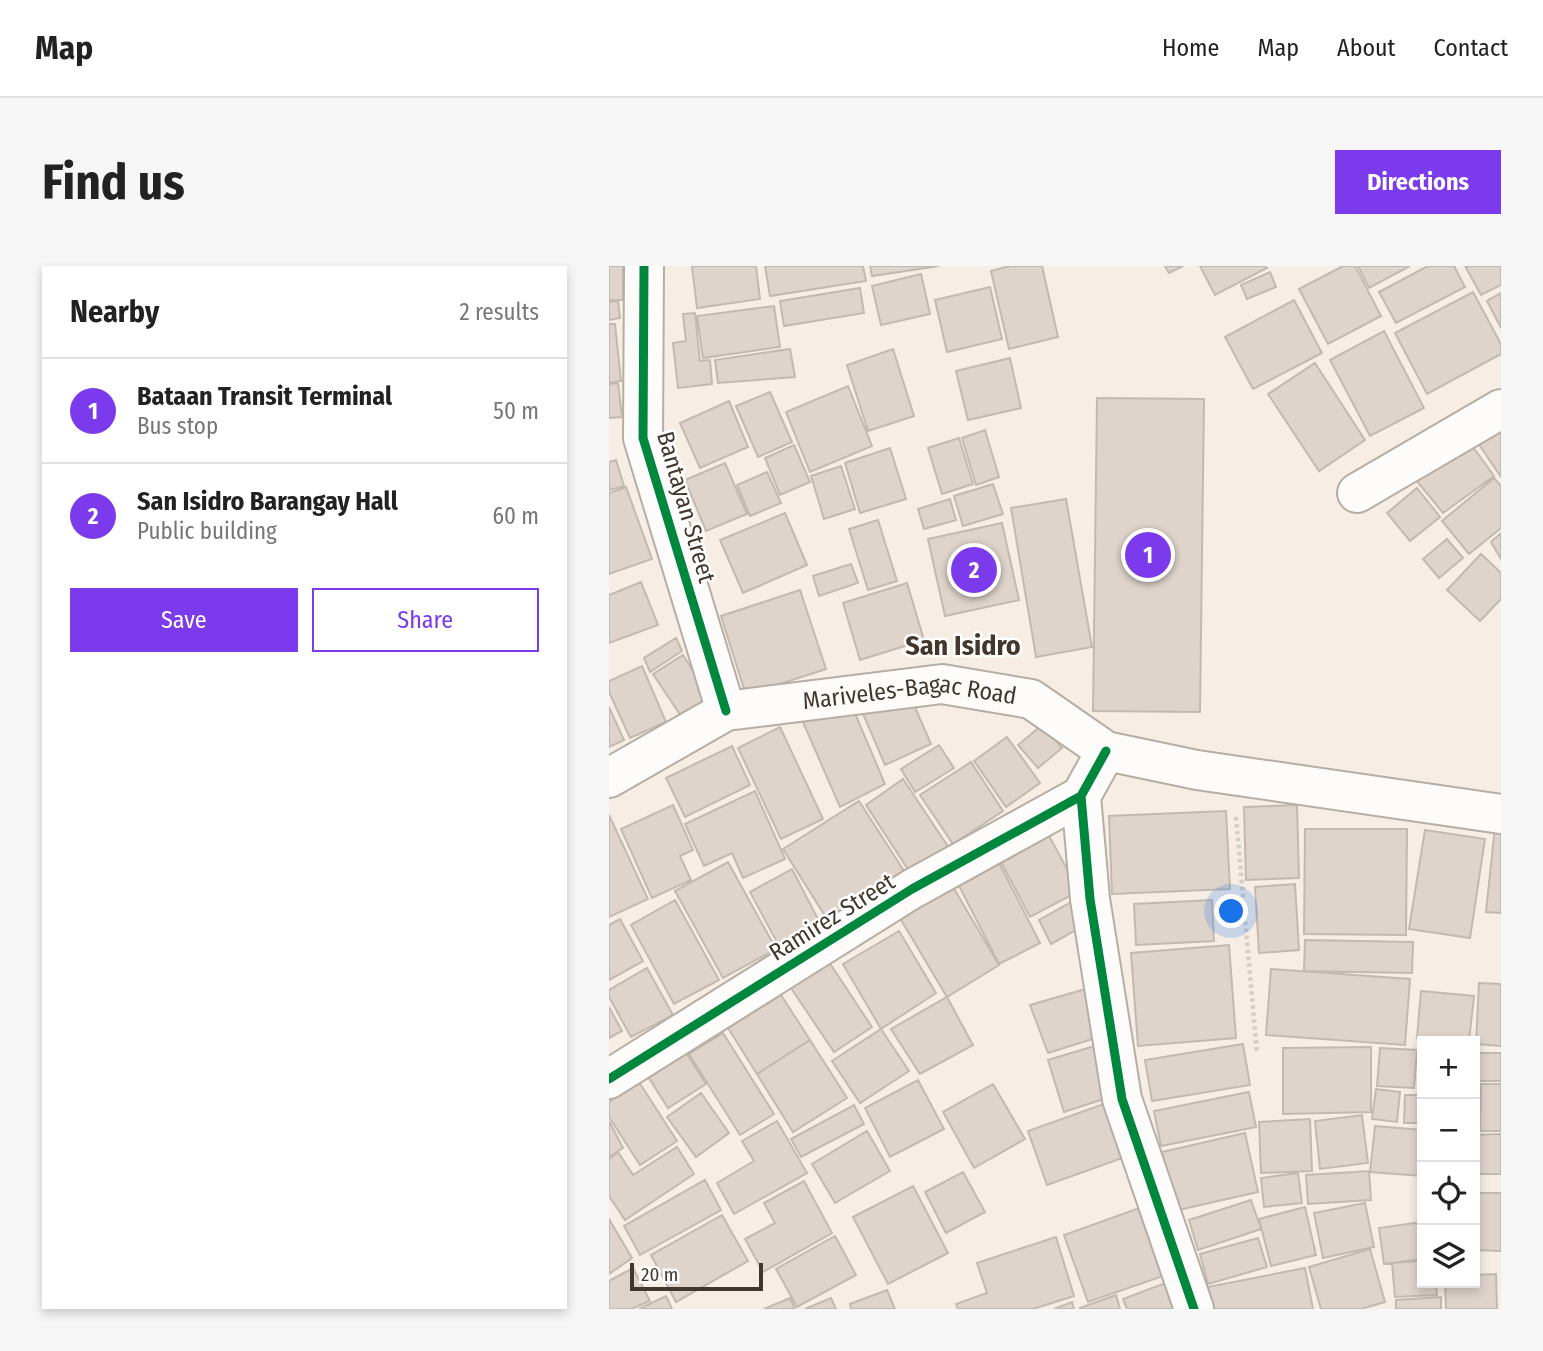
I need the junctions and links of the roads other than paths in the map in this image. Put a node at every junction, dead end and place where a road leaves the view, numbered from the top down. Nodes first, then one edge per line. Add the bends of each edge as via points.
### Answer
1 (644, 266) edge
2 (1501, 409) edge
3 (1357, 493) dead end
4 (726, 711) junction
5 (1106, 751) junction
6 (609, 778) edge
7 (1080, 796) junction
8 (1501, 814) edge
9 (609, 1079) edge
10 (1195, 1309) edge

1 - 4 street, Bantayan Street via 643,438
2 - 3 street
4 - 5 street, Mariveles-Bagac Road via 941,684 1031,699
4 - 6 street, Mariveles-Bagac Road
5 - 7 street
5 - 8 street, Mariveles-Bagac Road via 1232,775
7 - 9 street, Ramirez Street via 912,889
7 - 10 street via 1090,899 1122,1099

